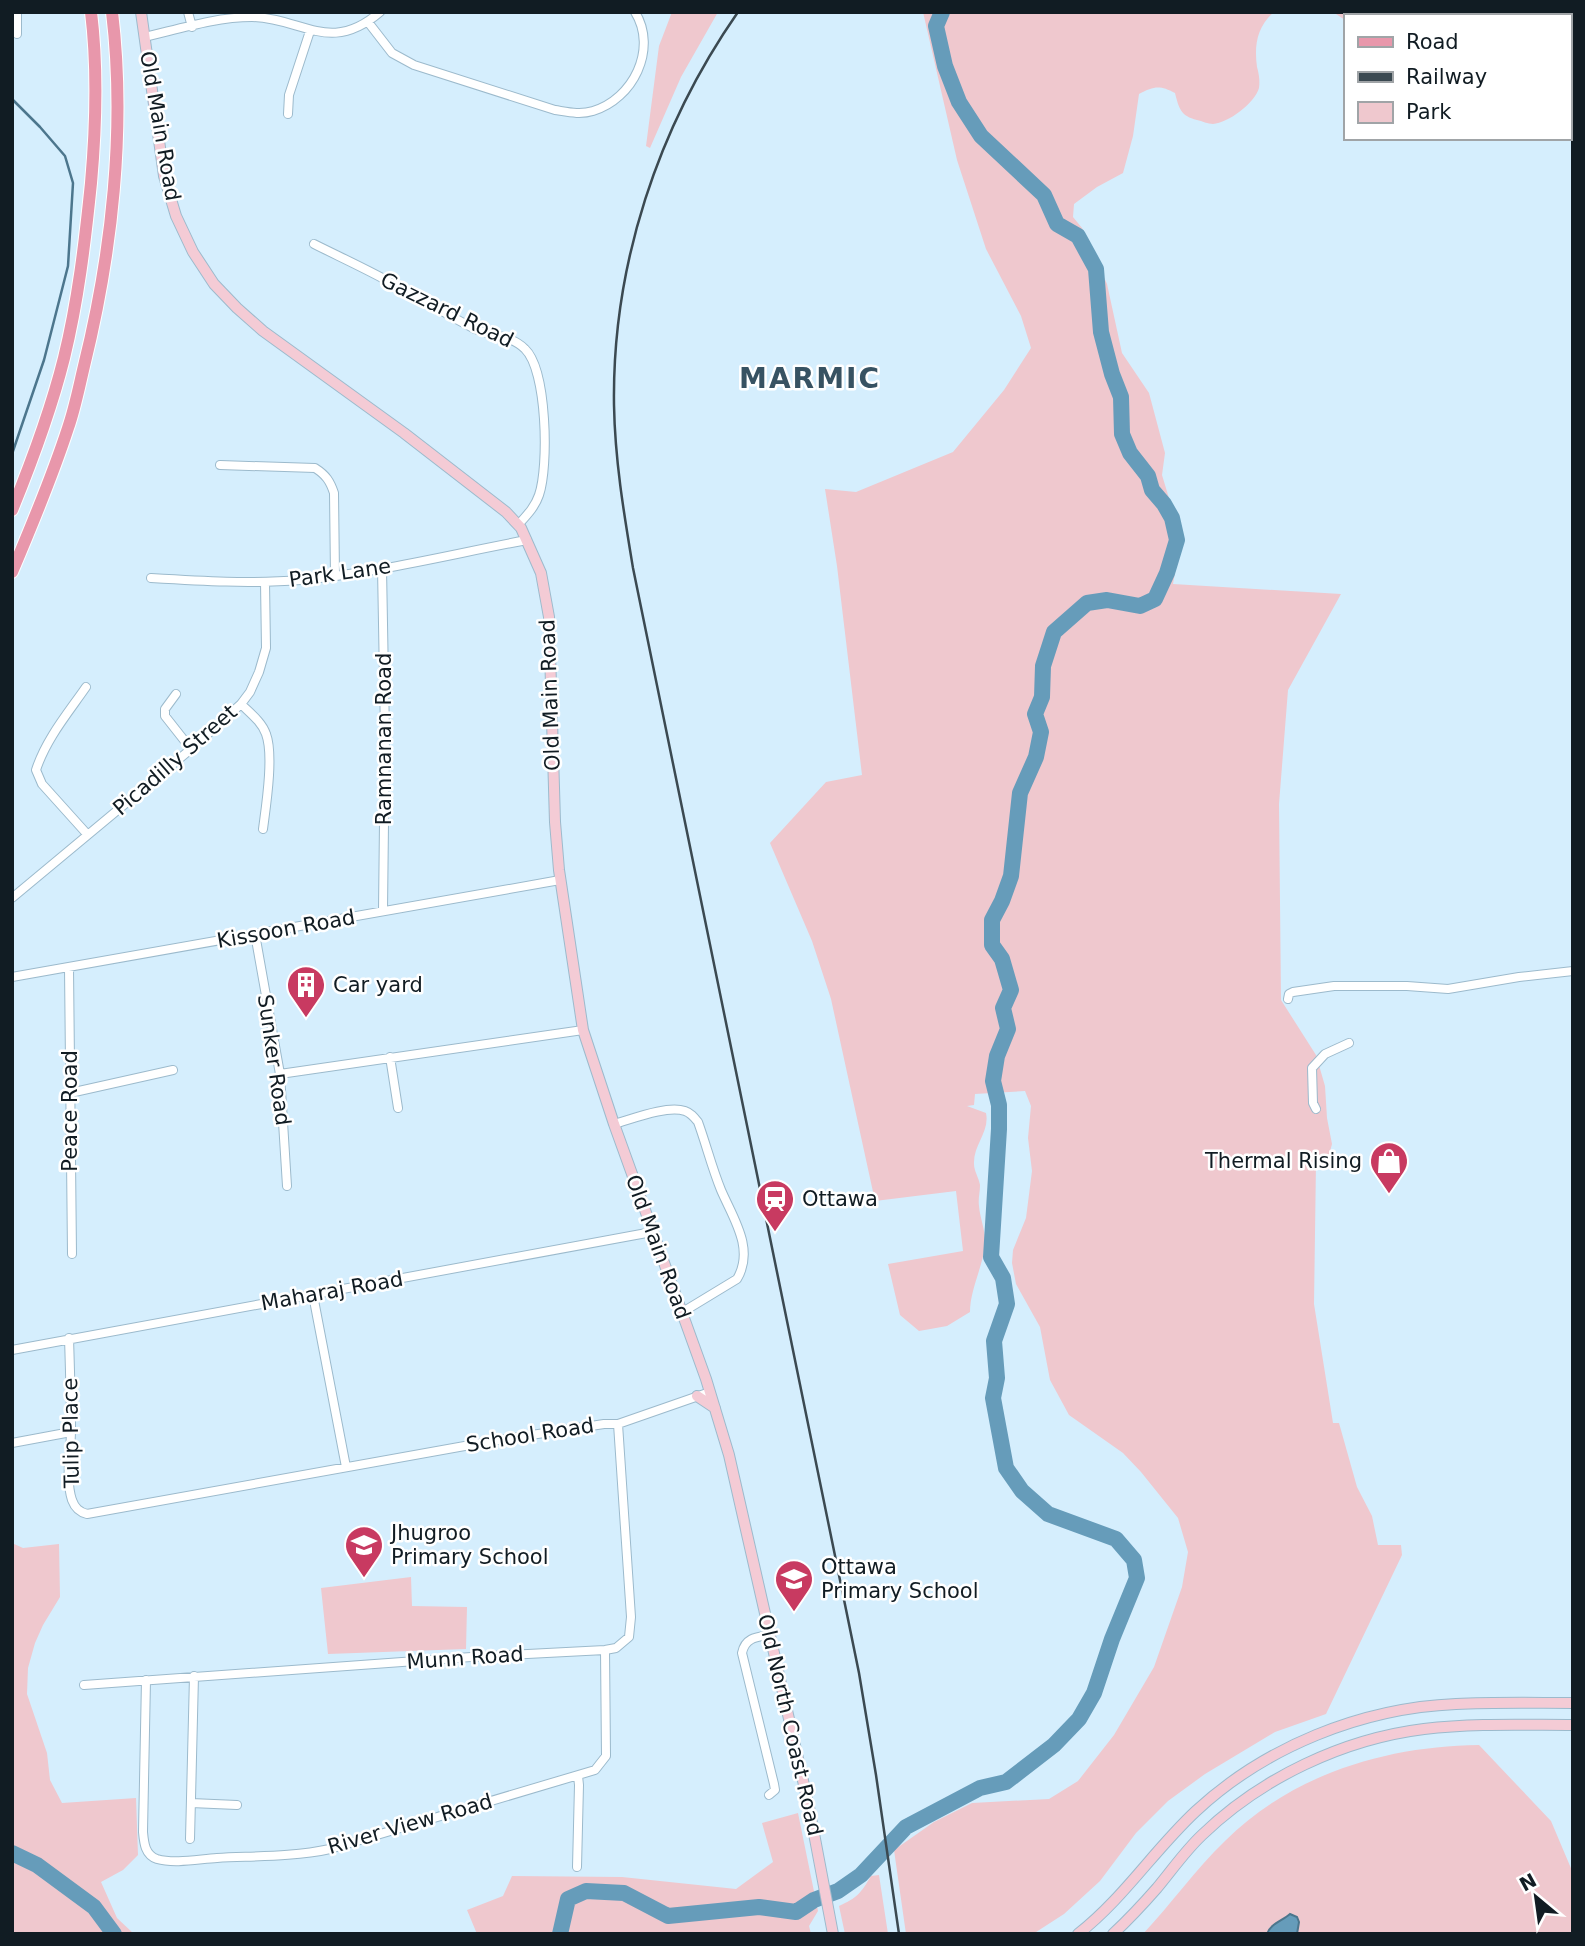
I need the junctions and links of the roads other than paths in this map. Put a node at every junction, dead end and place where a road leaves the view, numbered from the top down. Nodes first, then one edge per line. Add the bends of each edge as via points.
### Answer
1 (18, 12) edge
2 (91, 12) edge
3 (112, 12) edge
4 (141, 12) edge
5 (188, 12) edge
6 (380, 12) edge
7 (635, 12) edge
8 (255, 15) edge
9 (368, 22) junction
10 (192, 27) junction
11 (310, 31) junction
12 (17, 34) dead end
13 (145, 37) junction
14 (288, 114) dead end
15 (314, 243) dead end
16 (220, 465) dead end
17 (12, 510) edge
18 (518, 525) junction
19 (527, 540) junction
20 (382, 568) junction
21 (12, 572) edge
22 (335, 575) junction
23 (151, 578) dead end
24 (265, 582) junction
25 (86, 687) dead end
26 (176, 694) dead end
27 (241, 704) junction
28 (191, 749) junction
29 (262, 829) dead end
30 (88, 834) junction
31 (560, 880) junction
32 (12, 898) edge
33 (383, 911) junction
34 (255, 934) junction
35 (69, 968) junction
36 (1573, 971) edge
37 (12, 977) edge
38 (1288, 999) dead end
39 (583, 1030) junction
40 (1349, 1043) dead end
41 (390, 1057) junction
42 (173, 1070) dead end
43 (281, 1074) junction
44 (70, 1093) junction
45 (398, 1108) dead end
46 (1316, 1109) dead end
47 (614, 1124) junction
48 (287, 1186) dead end
49 (652, 1232) junction
50 (72, 1254) dead end
51 (313, 1295) junction
52 (681, 1313) junction
53 (69, 1338) junction
54 (12, 1350) edge
55 (710, 1392) junction
56 (697, 1396) junction
57 (715, 1408) junction
58 (618, 1424) junction
59 (71, 1432) junction
60 (12, 1443) edge
61 (346, 1467) junction
62 (92, 1514) joint
63 (744, 1517) joint
64 (769, 1635) junction
65 (605, 1650) junction
66 (194, 1676) junction
67 (146, 1680) junction
68 (84, 1685) dead end
69 (1573, 1703) edge
70 (1573, 1725) edge
71 (578, 1776) junction
72 (769, 1795) dead end
73 (191, 1803) junction
74 (237, 1805) dead end
75 (190, 1839) dead end
76 (577, 1867) dead end
77 (833, 1934) edge
78 (1079, 1934) edge
79 (1113, 1934) edge

1 - 12 street
2 - 17 main road via 96,94 93,156 75,309 64,360
3 - 21 main road via 117,94 114,201 96,315 69,426
4 - 13 street, Old Main Road
5 - 10 street
6 - 9 street
7 - 9 street via 643,35 641,66 630,85 611,102 577,113 414,65 392,53
8 - 10 street
8 - 11 street
9 - 11 street via 349,32
10 - 13 street
11 - 14 street via 289,95
13 - 18 street, Old Main Road via 164,176 176,216 214,284 263,331 404,433
15 - 18 street, Gazzard Road via 478,330 525,349 543,410 544,472 535,505
16 - 22 street via 314,468 323,473 334,493
18 - 19 street, Old Main Road
19 - 20 street, Park Lane
19 - 31 street, Old Main Road via 541,573 549,617
20 - 22 street, Park Lane
20 - 33 street, Ramnanan Road
22 - 24 street, Park Lane
23 - 24 street, Park Lane
24 - 27 street, Picadilly Street via 265,648 250,692
25 - 30 street via 49,741 36,770
26 - 28 street via 165,716
27 - 28 street, Picadilly Street
27 - 29 street via 267,735 268,787
28 - 30 street, Picadilly Street
30 - 32 street, Picadilly Street
31 - 33 street, Kissoon Road
31 - 39 street, Old Main Road
33 - 34 street, Kissoon Road
34 - 35 street, Kissoon Road
34 - 43 street, Sunker Road
35 - 37 street, Kissoon Road
35 - 44 street, Peace Road
36 - 38 street via 1448,989 1334,986 1293,992
39 - 41 street
39 - 47 street, Old Main Road
40 - 46 street via 1325,1054 1312,1068
41 - 43 street
41 - 45 street
42 - 44 street
43 - 48 street, Sunker Road
44 - 50 street, Peace Road
47 - 49 street, Old Main Road
47 - 52 street via 671,1109 691,1114 738,1224 744,1252 741,1273
49 - 51 street, Maharaj Road
49 - 52 street, Old Main Road
51 - 53 street, Maharaj Road
51 - 61 street
52 - 55 street, Old Main Road
53 - 54 street, Maharaj Road
53 - 59 street, Tulip Place
55 - 56 street, School Road
55 - 57 street, Old Main Road
56 - 57 street
56 - 58 street, School Road
57 - 63 street, Old Main Road
58 - 61 street, School Road
58 - 65 street via 631,1630 625,1642
59 - 60 street
59 - 62 street, Tulip Place via 73,1504 82,1513
61 - 62 street, School Road
63 - 64 street, Old North Coast Road
64 - 72 street via 748,1640 741,1653 774,1784
64 - 77 street, Old North Coast Road
65 - 66 street, Munn Road
65 - 71 street, River View Road via 606,1756 595,1770
66 - 67 street, Munn Road
66 - 73 street
67 - 68 street, Munn Road
67 - 71 street, River View Road via 143,1832 145,1847 156,1858 323,1851
69 - 78 street via 1455,1704 1399,1710 1345,1724 1297,1744 1248,1771 1198,1809 1127,1889
70 - 79 street via 1423,1729 1353,1745 1305,1765 1253,1795 1202,1835
71 - 76 street
73 - 74 street
73 - 75 street

